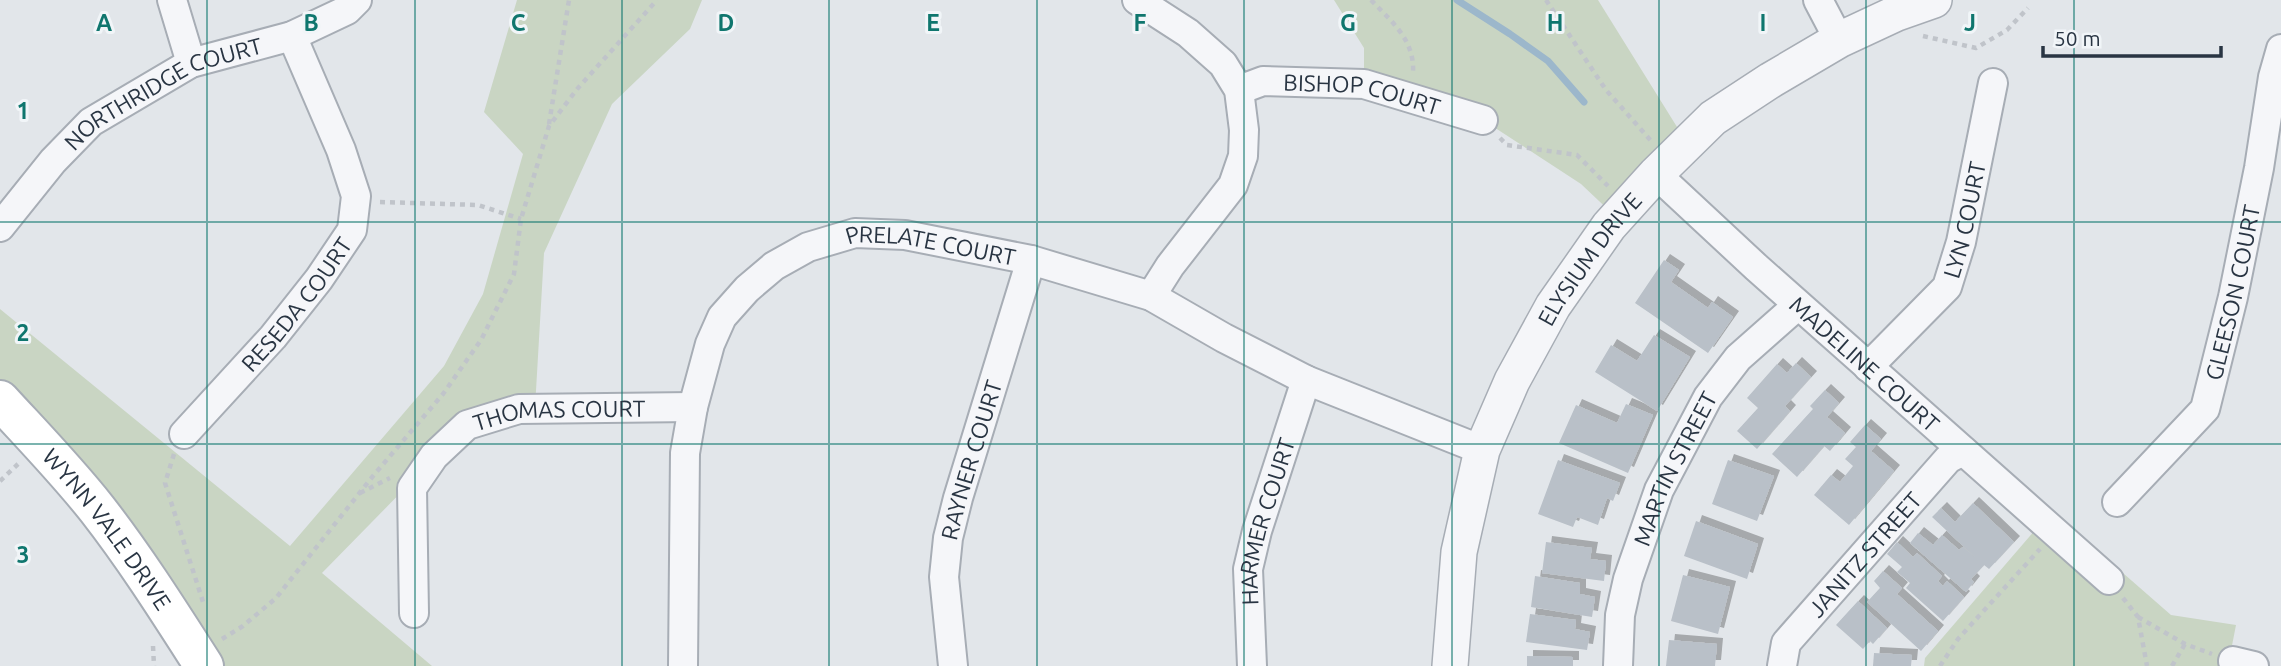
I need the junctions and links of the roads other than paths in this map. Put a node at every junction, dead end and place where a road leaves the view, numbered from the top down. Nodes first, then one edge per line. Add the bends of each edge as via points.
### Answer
1 (172, 0) edge
2 (357, 0) edge
3 (1137, 0) edge
4 (1818, 0) edge
5 (1934, 0) edge
6 (292, 36) junction
7 (1839, 40) junction
8 (2281, 49) edge
9 (191, 63) junction
10 (1993, 83) dead end
11 (1239, 90) junction
12 (1483, 120) road end
13 (1662, 167) junction
14 (2270, 169) edge
15 (0, 228) edge
16 (1031, 260) junction
17 (1151, 296) junction
18 (1798, 305) junction
19 (1868, 367) junction
20 (1306, 380) junction
21 (0, 400) edge
22 (693, 407) junction
23 (184, 434) road end
24 (1482, 450) junction
25 (1963, 451) junction
26 (2118, 502) dead end
27 (2109, 580) road end
28 (414, 612) dead end
29 (200, 661) edge
30 (683, 666) edge
31 (953, 666) edge
32 (1252, 666) edge
33 (1450, 666) edge
34 (1618, 666) edge
35 (1782, 666) edge

1 - 9 street
2 - 6 street, NORTHRIDGE COURT via 348,10
3 - 11 street via 1188,33 1223,64
4 - 7 street
5 - 7 street, ELYSIUM DRIVE
6 - 9 street, NORTHRIDGE COURT
6 - 23 street, RESEDA COURT via 356,196 352,230 273,337
7 - 13 street, ELYSIUM DRIVE via 1713,118
8 - 14 street, GLEESON COURT via 2273,77
9 - 15 street, NORTHRIDGE COURT via 91,122
10 - 19 street, LYN COURT via 1961,242 1947,286
11 - 12 street, BISHOP COURT via 1263,81 1364,84
11 - 17 street via 1243,156 1233,185
13 - 18 street, MADELINE COURT
13 - 24 street, ELYSIUM DRIVE via 1609,226 1553,306 1512,381
14 - 26 street, GLEESON COURT via 2205,409
16 - 17 street, PRELATE COURT
16 - 22 street, PRELATE COURT via 905,235 855,233 808,247 774,266 722,317
16 - 31 street, RAYNER COURT via 948,538 944,577
17 - 20 street, PRELATE COURT
18 - 19 street, MADELINE COURT
18 - 34 street, MARTIN STREET via 1738,358 1708,397 1659,490 1628,579 1620,615
19 - 25 street, MADELINE COURT
20 - 24 street, PRELATE COURT
20 - 32 street, HARMER COURT via 1248,569
21 - 29 main road, WYNN VALE DRIVE via 98,510
22 - 28 street, THOMAS COURT via 519,409 467,425 434,456 412,488
22 - 30 street, PRELATE COURT via 685,453
24 - 33 street, ELYSIUM DRIVE via 1459,552
25 - 27 street, MADELINE COURT via 2071,541
25 - 35 street, JANITZ STREET via 1948,459 1786,643

